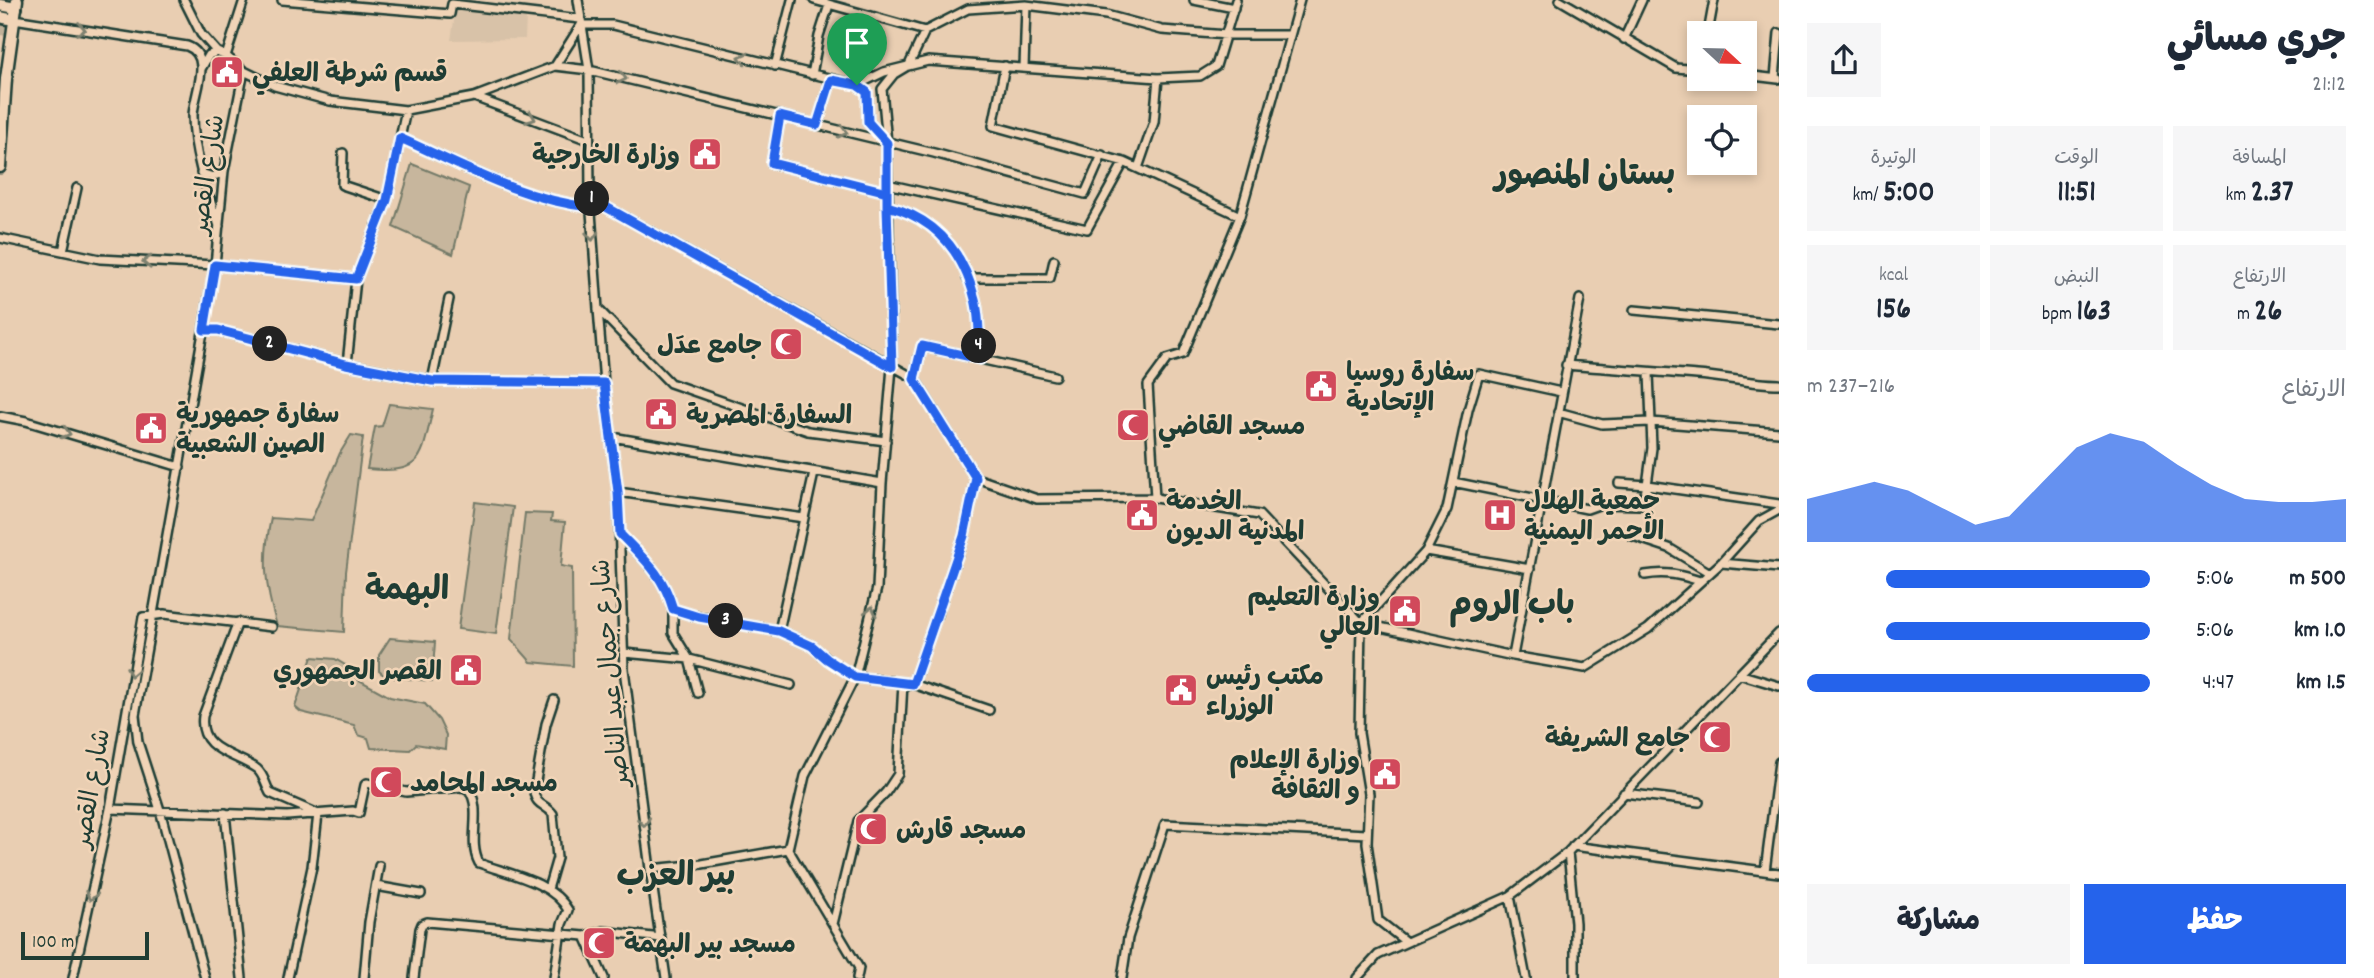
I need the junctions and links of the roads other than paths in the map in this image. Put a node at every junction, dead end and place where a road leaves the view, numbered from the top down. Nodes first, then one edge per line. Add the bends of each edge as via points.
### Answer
1 (184, 0) edge
2 (244, 0) edge
3 (282, 0) edge
4 (578, 0) edge
5 (792, 0) edge
6 (814, 0) edge
7 (972, 0) edge
8 (1194, 0) edge
9 (1300, 0) edge
10 (1562, 0) edge
11 (1642, 0) edge
12 (1714, 0) edge
13 (351, 3) edge
14 (1235, 4) edge
15 (0, 5) edge
16 (829, 5) junction
17 (1026, 5) junction
18 (968, 9) junction
19 (15, 12) edge
20 (0, 16) edge
21 (1710, 21) edge
22 (580, 22) junction
23 (925, 31) junction
24 (1779, 33) edge
25 (1227, 35) junction
26 (1290, 35) junction
27 (0, 39) edge
28 (1624, 39) junction
29 (10, 48) junction
30 (217, 52) junction
31 (226, 56) junction
32 (909, 65) junction
33 (1005, 65) junction
34 (555, 66) junction
35 (775, 66) junction
36 (1024, 68) junction
37 (1687, 69) edge
38 (201, 70) junction
39 (589, 70) junction
40 (244, 71) junction
41 (812, 75) junction
42 (1757, 76) edge
43 (1157, 78) junction
44 (1777, 78) edge
45 (831, 80) junction
46 (857, 85) junction
47 (474, 97) junction
48 (405, 110) junction
49 (780, 116) junction
50 (817, 125) junction
51 (400, 138) junction
52 (588, 140) junction
53 (887, 143) junction
54 (343, 153) dead end
55 (1102, 155) junction
56 (1124, 162) junction
57 (0, 167) edge
58 (1138, 169) junction
59 (224, 171) junction
60 (201, 172) junction
61 (76, 188) dead end
62 (887, 188) junction
63 (590, 198) junction
64 (387, 200) junction
65 (887, 206) junction
66 (590, 207) junction
67 (1240, 216) junction
68 (220, 230) junction
69 (0, 238) edge
70 (63, 251) junction
71 (1054, 260) dead end
72 (215, 265) junction
73 (967, 278) junction
74 (356, 279) junction
75 (449, 299) dead end
76 (1580, 299) dead end
77 (598, 309) junction
78 (1634, 310) dead end
79 (1779, 324) edge
80 (204, 330) junction
81 (980, 359) junction
82 (346, 364) junction
83 (1566, 365) junction
84 (892, 367) junction
85 (1649, 373) junction
86 (1055, 376) dead end
87 (914, 379) junction
88 (432, 381) junction
89 (604, 383) junction
90 (1779, 384) edge
91 (1562, 393) junction
92 (1558, 412) junction
93 (0, 416) edge
94 (1650, 422) junction
95 (1779, 432) edge
96 (612, 437) junction
97 (886, 441) junction
98 (180, 467) junction
99 (814, 473) junction
100 (976, 478) junction
101 (1453, 482) junction
102 (882, 483) junction
103 (1619, 483) dead end
104 (1647, 485) junction
105 (618, 492) junction
106 (1155, 498) junction
107 (1543, 501) junction
108 (1779, 504) edge
109 (1779, 510) edge
110 (804, 518) junction
111 (620, 534) junction
112 (1630, 535) dead end
113 (1426, 551) junction
114 (1721, 562) junction
115 (1779, 568) edge
116 (1530, 569) junction
117 (1710, 573) junction
118 (1645, 575) dead end
119 (1700, 581) junction
120 (673, 609) junction
121 (154, 614) junction
122 (238, 622) junction
123 (1361, 623) junction
124 (272, 627) dead end
125 (779, 631) junction
126 (1779, 633) edge
127 (624, 653) junction
128 (1513, 656) junction
129 (689, 659) junction
130 (1739, 674) junction
131 (855, 677) junction
132 (903, 683) junction
133 (913, 684) junction
134 (791, 685) dead end
135 (1779, 686) edge
136 (698, 693) dead end
137 (554, 700) dead end
138 (989, 710) dead end
139 (120, 739) junction
140 (138, 743) junction
141 (1779, 762) edge
142 (1624, 793) junction
143 (1699, 802) dead end
144 (110, 809) junction
145 (160, 810) junction
146 (225, 813) junction
147 (318, 814) junction
148 (1367, 835) junction
149 (788, 849) junction
150 (1570, 849) junction
151 (379, 866) dead end
152 (650, 869) junction
153 (1765, 871) junction
154 (1779, 873) edge
155 (376, 886) junction
156 (548, 889) junction
157 (421, 894) dead end
158 (1510, 896) junction
159 (833, 924) junction
160 (561, 933) junction
161 (585, 936) junction
162 (661, 939) junction
163 (1406, 943) junction
164 (859, 968) junction
165 (74, 978) edge
166 (205, 978) edge
167 (242, 978) edge
168 (288, 978) edge
169 (364, 978) edge
170 (414, 978) edge
171 (554, 978) edge
172 (604, 978) edge
173 (667, 978) edge
174 (857, 978) edge
175 (866, 978) edge
176 (1122, 978) edge
177 (1357, 978) edge
178 (1526, 978) edge
179 (1575, 978) edge

1 - 30 street via 201,34
2 - 31 street
3 - 13 street
4 - 22 street, شارع جمال عبد الناصر
5 - 35 street
6 - 16 street
7 - 18 street
8 - 14 street
9 - 26 street
10 - 28 street
11 - 28 street
12 - 21 street
13 - 22 street via 450,14 452,4
14 - 25 street
15 - 19 main road
16 - 23 street
16 - 41 street
17 - 18 street
17 - 25 street via 1106,15 1162,30
17 - 36 street
18 - 23 street
19 - 20 main road
19 - 29 main road
19 -> 38 street via 187,46 200,57
22 - 34 street
35 -> 22 street via 613,25
22 - 39 street, شارع جمال عبد الناصر
23 - 32 street
24 - 44 street
25 - 26 street
25 - 43 street via 1216,66 1200,76
26 - 67 street
27 - 29 main road
28 - 37 street via 1676,68
29 - 57 main road
30 - 31 street
30 - 38 street via 209,55
31 - 40 street
32 - 33 street via 928,61
32 - 46 street
32 - 53 street via 881,89
33 - 36 street
33 - 55 street via 993,126
34 - 39 street
34 - 47 street
35 - 41 street
36 - 43 street
38 - 60 street via 193,115
39 -> 49 street
39 - 52 street, شارع جمال عبد الناصر
40 - 48 street via 275,86 330,101
40 - 59 street, شارع القصر
41 - 45 street
42 - 44 street
43 - 58 street via 1154,122
45 - 46 street
45 - 50 street
46 - 53 street via 867,92 868,122
47 - 48 street
47 -> 52 street
48 - 51 street
49 - 50 street
49 - 62 street via 772,163
50 -> 53 street
51 - 64 street
51 - 66 street via 559,204
52 - 63 street, شارع جمال عبد الناصر
53 - 55 street via 1085,194
53 - 62 street
54 - 64 street via 342,185
55 - 56 street
56 - 58 street
56 - 62 street via 1087,229
58 - 67 street
59 - 60 street via 213,177
59 - 68 street, شارع القصر
60 - 68 street
61 - 70 street
62 - 65 street
63 - 66 street, شارع جمال عبد الناصر
63 - 84 street
64 - 74 street
65 - 73 street via 908,211 946,239
65 - 84 street
66 -> 77 street, شارع جمال عبد الناصر
67 - 106 street via 1183,354 1167,359 1148,385
68 - 72 street, شارع القصر
69 - 70 street
72 -> 70 street via 100,259
71 - 73 street via 1050,278
72 - 74 street
72 - 80 street, شارع القصر
73 - 81 street via 975,300
74 - 82 street
75 - 88 street
76 - 83 street
77 - 89 street, شارع جمال عبد الناصر
77 - 97 street via 670,383 808,431
78 - 79 street
80 - 82 street
80 - 98 street, شارع القصر
81 - 86 street
81 - 87 street via 922,346
82 - 88 street
83 - 85 street
83 - 91 street
84 - 87 street
84 - 97 street
85 - 90 street
85 - 94 street
87 - 100 street
88 - 89 street
89 - 96 street, شارع جمال عبد الناصر
91 - 92 street
91 - 101 street via 1479,374
92 - 94 street via 1602,424
92 - 107 street
93 -> 98 street
94 - 95 street
94 - 104 street
96 - 99 street
96 - 105 street, شارع جمال عبد الناصر
97 - 102 street
98 - 121 street, شارع القصر
99 - 102 street
99 - 110 street
100 - 106 street via 1037,499
100 - 133 street via 964,536
101 - 107 street
101 - 113 street via 1447,509
131 -> 102 street via 877,588
103 - 104 street
104 - 107 street via 1639,505 1601,504 1587,509
104 - 108 street
105 - 110 street
105 - 111 street, شارع جمال عبد الناصر
106 - 123 street via 1259,515
107 - 116 street
109 - 114 street via 1759,521
110 - 125 street
111 - 120 street via 667,588
111 - 127 street, شارع جمال عبد الناصر
112 - 117 street via 1669,548
113 - 116 street
113 - 123 street
114 - 115 street
114 - 117 street
116 - 128 street
117 - 119 street
118 - 119 street via 1661,572
119 - 128 street via 1648,629 1585,668
120 - 125 street
120 - 129 street via 673,633
121 - 122 street
121 -> 139 street, شارع القصر via 143,617
121 - 140 street, شارع القصر via 135,715
122 - 124 street
122 - 147 street via 203,716 205,739 260,771 270,793
123 - 128 street
123 - 148 street via 1359,733 1369,793
125 - 131 street via 812,646
126 - 130 street
127 - 129 street
127 -> 152 street, شارع جمال عبد الناصر
129 - 134 street
129 - 136 street
130 - 135 street
130 - 142 street
131 - 132 street
131 - 149 street via 805,776
132 - 133 street
132 - 159 street via 898,774 858,821
133 - 138 street
137 - 156 street via 534,792 540,806 553,814 557,858
139 - 140 street
139 - 144 street, شارع القصر
140 - 145 street, شارع القصر
141 - 153 street
142 - 143 street
142 - 150 street
144 - 145 street
144 -> 165 street, شارع القصر
145 - 146 street
145 - 166 street, شارع القصر
146 - 147 street
146 - 167 street
147 - 156 street via 359,813 367,783 410,792 463,787 474,800 474,853 479,863
147 - 168 street via 312,867
148 - 163 street via 1378,920
148 - 176 street via 1165,824 1128,938
149 - 152 street
149 - 159 street
150 - 153 street
150 - 158 street
150 - 179 street
151 - 155 street
152 - 162 street, شارع جمال عبد الناصر
153 - 154 street
155 - 157 street
155 - 169 street
156 - 160 street via 568,911
158 - 163 street
158 - 178 street
159 - 164 street
160 - 161 street
160 - 170 street via 426,922 420,929
160 - 171 street
161 - 162 street via 604,931
161 - 172 street
162 - 173 street, شارع جمال عبد الناصر
163 - 177 street via 1378,955
164 - 174 street
164 - 175 street

